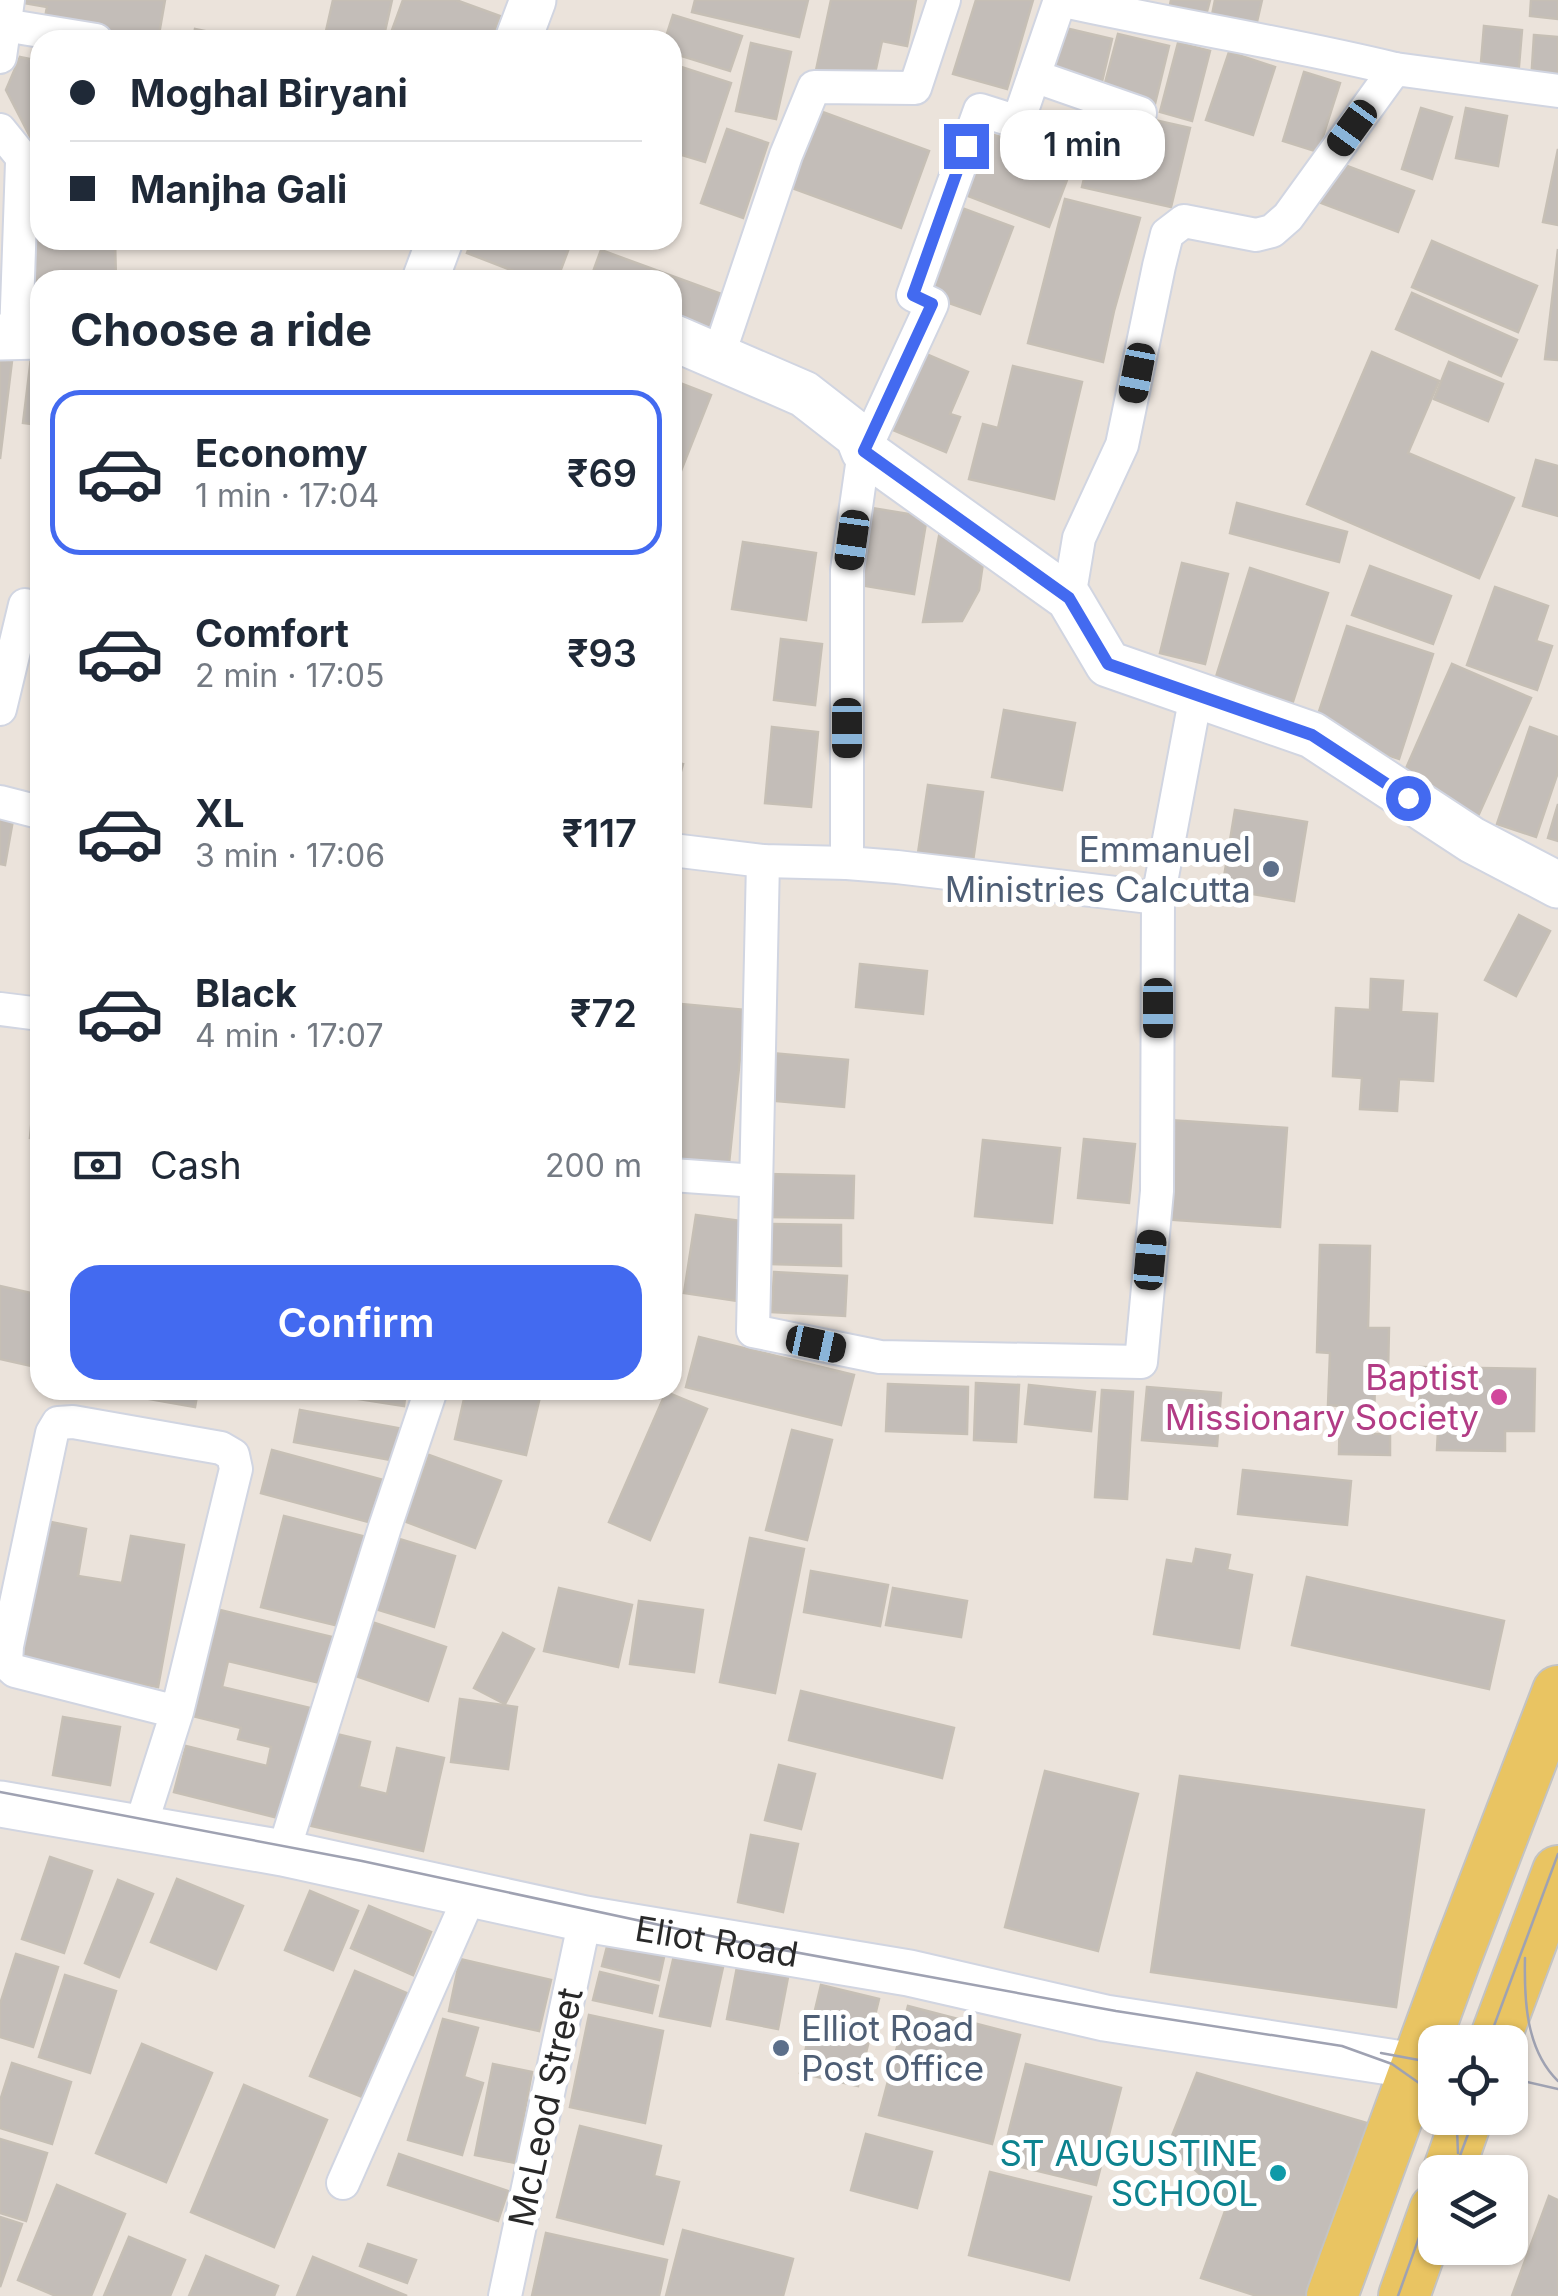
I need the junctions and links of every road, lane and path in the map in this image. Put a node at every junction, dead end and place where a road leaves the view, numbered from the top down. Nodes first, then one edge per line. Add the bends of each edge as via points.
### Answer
1 (533, 0) edge
2 (944, 0) edge
3 (1060, 0) edge
4 (4, 27) edge
5 (522, 30) edge
6 (30, 31) edge
7 (1395, 69) junction
8 (1034, 76) junction
9 (1558, 91) edge
10 (1140, 113) dead end
11 (0, 130) edge
12 (19, 336) edge
13 (682, 341) edge
14 (718, 357) junction
15 (864, 451) junction
16 (1069, 598) junction
17 (22, 604) edge
18 (1196, 695) junction
19 (0, 709) edge
20 (0, 802) edge
21 (30, 810) edge
22 (682, 851) edge
23 (763, 861) junction
24 (847, 863) junction
25 (1558, 885) edge
26 (1158, 898) junction
27 (0, 1008) edge
28 (30, 1012) edge
29 (682, 1176) edge
30 (756, 1181) junction
31 (428, 1400) edge
32 (1558, 1691) edge
33 (177, 1712) junction
34 (0, 1804) edge
35 (140, 1828) junction
36 (282, 1853) junction
37 (1558, 1870) edge
38 (471, 1893) junction
39 (584, 1918) junction
40 (1438, 2025) edge
41 (1500, 2025) edge
42 (1418, 2067) edge
43 (1418, 2087) edge
44 (343, 2182) dead end
45 (1418, 2256) edge
46 (505, 2296) edge
47 (1332, 2296) edge
48 (1404, 2296) edge

1 - 5 street
2 - 14 street via 915,88 814,87
3 - 7 street
3 - 8 street
4 - 6 street
7 - 9 street
7 - 16 street via 1272,231 1256,235 1184,221 1167,234 1122,444 1079,538
8 - 10 street
8 - 15 street via 1018,122 980,110 913,295 932,304
11 - 12 street via 22,162
13 - 14 street
14 - 15 street via 804,394 858,436
15 - 16 street
15 - 24 street via 847,570
16 - 18 street via 1108,664
17 - 19 street
18 - 25 street via 1312,735 1472,840
18 - 26 street
20 - 21 street
22 - 23 street
23 - 24 street
23 - 30 street
24 - 26 street
26 - 30 street via 1157,1191 1140,1362 880,1356 752,1330
27 - 28 street
29 - 30 street
31 - 36 street
32 - 40 main road via 1455,1960
33 - 33 street via 6,1663 58,1423 233,1455 236,1469
33 - 35 street
34 - 35 street, Eliot Road
35 - 36 street, Eliot Road
36 - 38 street, Eliot Road
37 - 41 main road
38 - 39 street, Eliot Road
38 - 44 street
39 - 42 street, Eliot Road via 909,1973 1106,2018
39 - 46 street, McLeod Street
43 - 47 main road
45 - 48 main road

